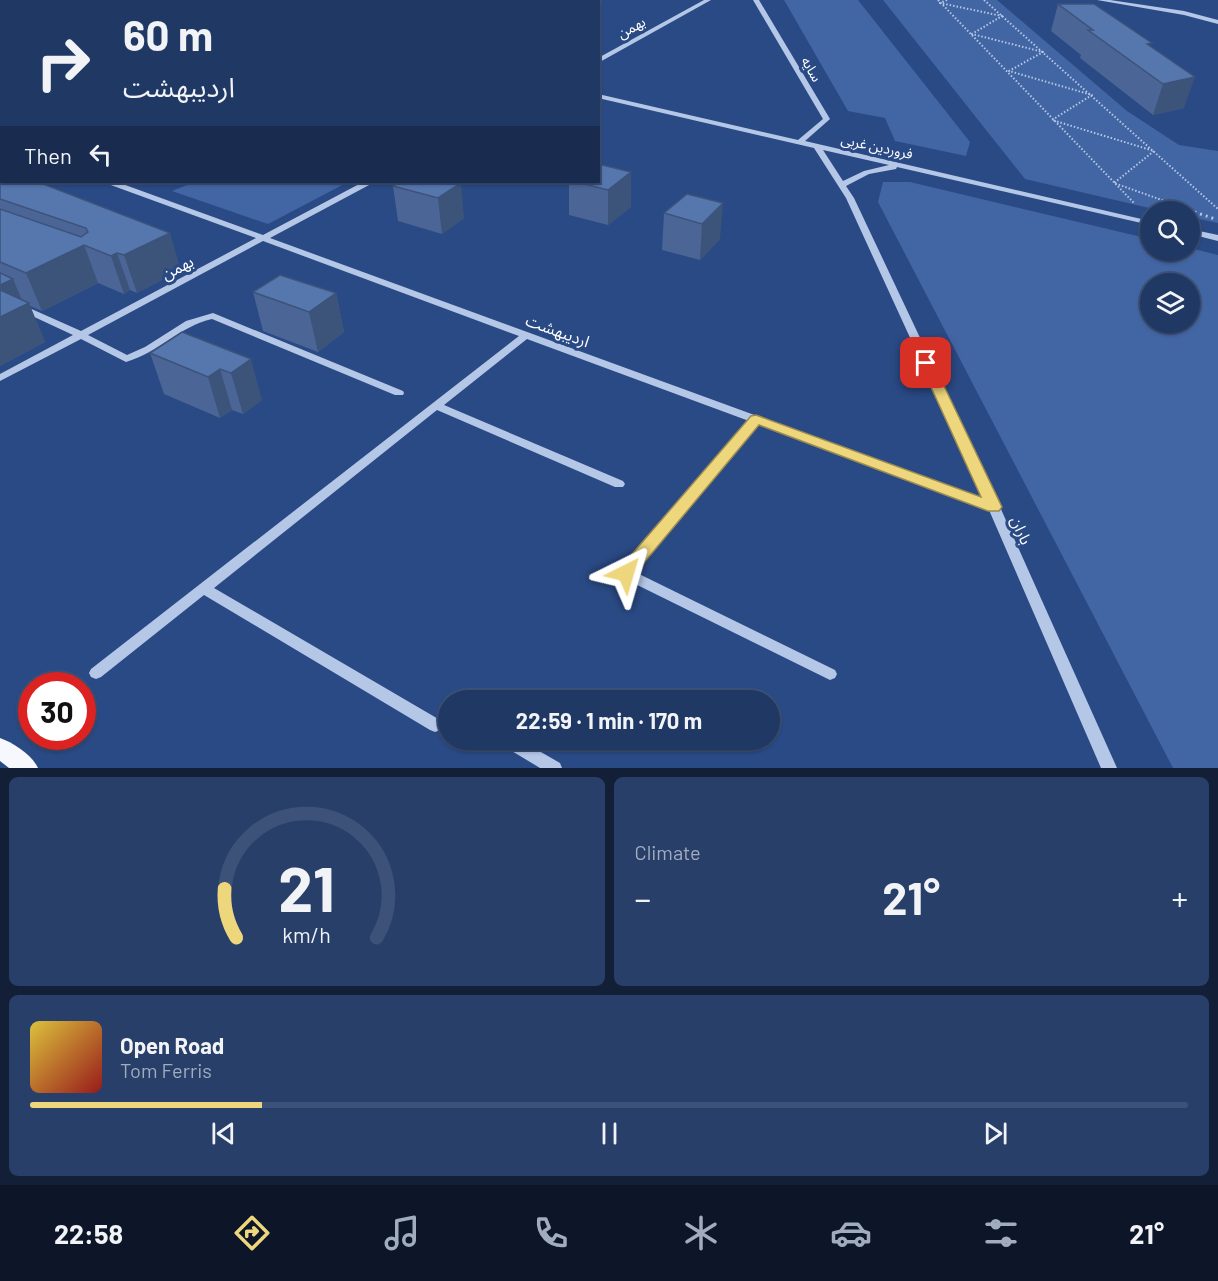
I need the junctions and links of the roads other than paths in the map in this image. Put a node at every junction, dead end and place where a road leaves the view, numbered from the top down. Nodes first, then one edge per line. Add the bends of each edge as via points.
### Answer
1 (708, 0) edge
2 (756, 0) edge
3 (1102, 0) edge
4 (1099, 10) edge
5 (1184, 13) junction
6 (1218, 15) edge
7 (1218, 22) edge
8 (600, 60) edge
9 (600, 96) edge
10 (800, 143) junction
11 (818, 148) junction
12 (927, 171) junction
13 (114, 183) edge
14 (366, 183) edge
15 (843, 185) junction
16 (1140, 221) edge
17 (1200, 234) edge
18 (264, 237) junction
19 (1218, 238) edge
20 (0, 298) edge
21 (527, 334) junction
22 (81, 335) junction
23 (0, 378) edge
24 (399, 393) dead end
25 (436, 406) junction
26 (756, 419) junction
27 (619, 484) dead end
28 (994, 507) junction
29 (203, 588) junction
30 (96, 673) dead end
31 (830, 674) dead end
32 (435, 725) dead end
33 (0, 748) edge
34 (524, 750) edge
35 (27, 768) edge
36 (554, 768) edge
37 (1109, 768) edge

1 - 8 street, بهمن
2 - 10 street, سایه via 826,119
3 - 4 street
3 - 5 street
5 - 6 street
5 - 7 street
9 - 10 street, فروردین غربی
10 - 11 street, فروردین غربی
11 - 12 street, فروردین غربی
11 - 15 street, باران
12 - 15 street via 891,167 854,177
12 - 16 street, فروردین غربی
13 - 18 street, اردیبهشت
14 - 18 street, بهمن
15 - 28 street, باران
17 - 19 street
18 - 21 street, اردیبهشت
18 - 22 street, بهمن
20 - 22 street
21 - 25 street
21 - 26 street, اردیبهشت
22 - 23 street, بهمن
22 - 24 street via 126,359 146,351 191,321 213,316
25 - 27 street
25 - 29 street
26 - 28 street, اردیبهشت
26 - 31 street via 626,573
28 - 37 street, باران
29 - 30 street
29 - 32 street
33 - 35 main road
34 - 36 street

